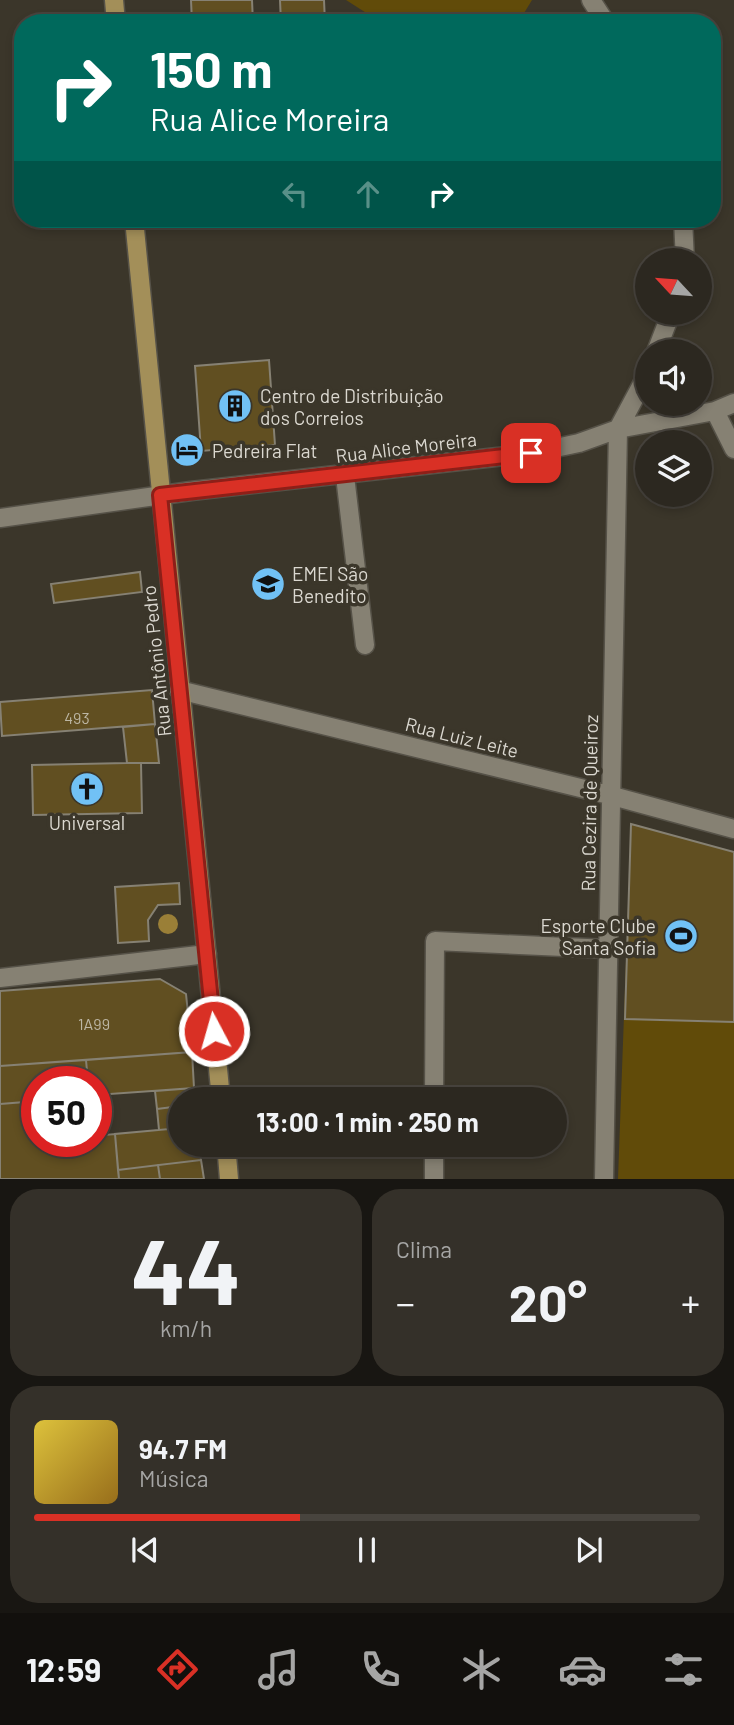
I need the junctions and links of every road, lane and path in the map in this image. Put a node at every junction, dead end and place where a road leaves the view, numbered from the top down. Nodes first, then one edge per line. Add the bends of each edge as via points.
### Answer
1 (135, 228) edge
2 (683, 228) edge
3 (684, 248) edge
4 (635, 397) edge
5 (734, 403) edge
6 (715, 411) junction
7 (618, 429) junction
8 (734, 449) edge
9 (345, 476) junction
10 (160, 495) junction
11 (0, 518) edge
12 (365, 645) dead end
13 (179, 690) junction
14 (609, 795) junction
15 (734, 829) edge
16 (608, 949) junction
17 (207, 954) junction
18 (0, 978) edge
19 (220, 1087) edge
20 (434, 1087) edge
21 (227, 1157) edge
22 (434, 1157) edge
23 (229, 1179) edge
24 (434, 1179) edge
25 (604, 1179) edge

1 - 10 main road, Rua Antônio Pedro
2 - 3 street
4 - 7 street
5 - 6 street, Rua Alice Moreira
6 - 7 street, Rua Alice Moreira
6 - 8 street
7 - 9 street, Rua Alice Moreira via 531,453
7 - 14 street, Rua Cezira de Queiroz
9 - 10 street, Rua Alice Moreira
9 - 12 street
10 - 11 street, Rua Alice Moreira
10 - 13 main road, Rua Antônio Pedro
13 - 14 street, Rua Luiz Leite
13 - 17 main road, Rua Antônio Pedro
14 - 15 street, Rua Luiz Leite
14 - 16 street, Rua Cezira de Queiroz
16 - 20 street via 435,941
16 - 25 street, Rua Cezira de Queiroz
17 - 18 street
17 - 19 main road, Rua Antônio Pedro
21 - 23 main road
22 - 24 street

